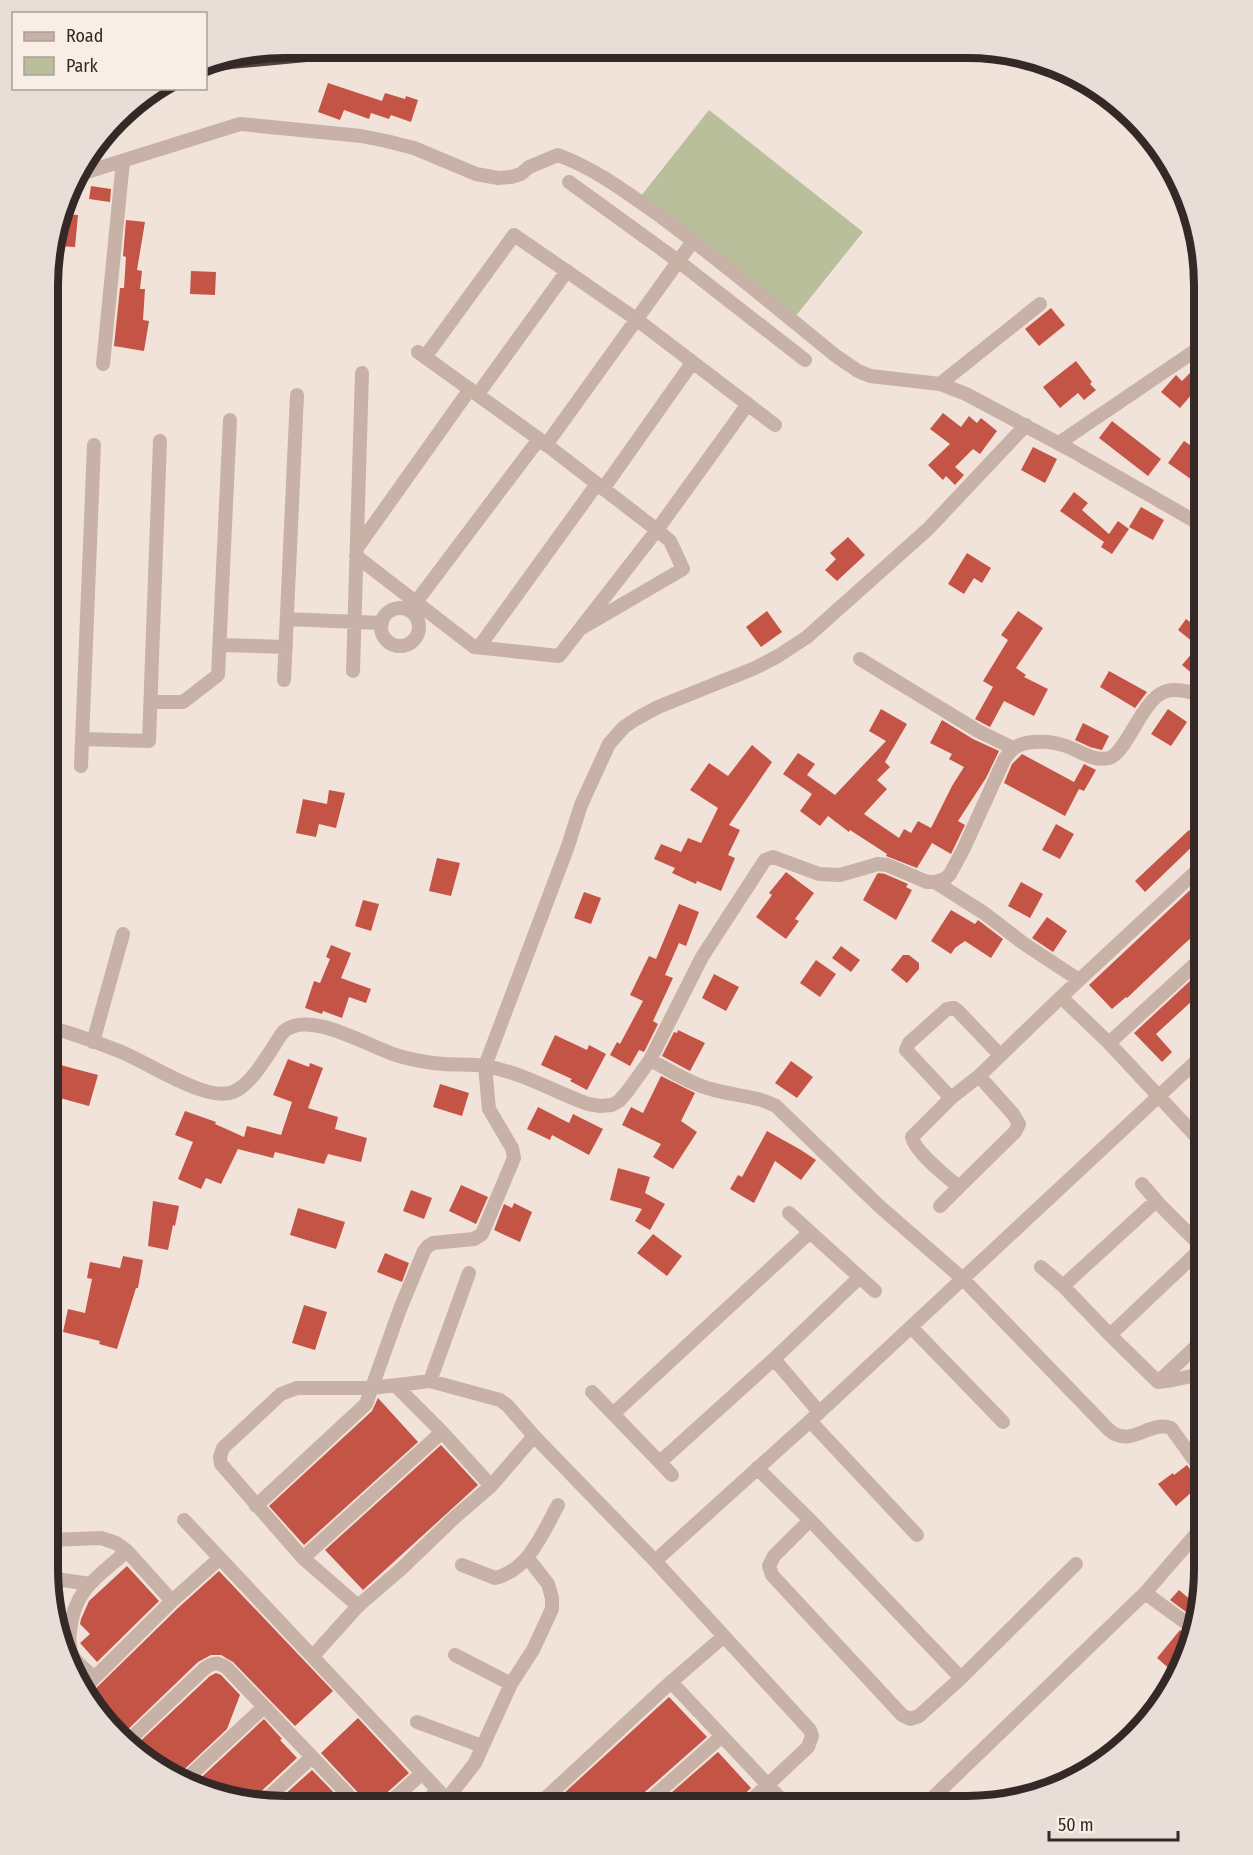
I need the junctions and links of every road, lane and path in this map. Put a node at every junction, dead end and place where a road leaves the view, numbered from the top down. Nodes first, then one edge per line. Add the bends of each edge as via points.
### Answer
1 (123, 161) junction
2 (89, 171) edge
3 (569, 182) dead end
4 (693, 241) junction
5 (678, 261) junction
6 (567, 271) junction
7 (1040, 304) dead end
8 (636, 319) junction
9 (1194, 351) edge
10 (805, 360) dead end
11 (692, 363) junction
12 (103, 364) dead end
13 (362, 373) dead end
14 (940, 384) junction
15 (474, 392) junction
16 (297, 395) dead end
17 (748, 404) junction
18 (230, 420) dead end
19 (775, 425) dead end
20 (1026, 425) junction
21 (160, 441) dead end
22 (543, 441) junction
23 (1059, 443) junction
24 (94, 444) dead end
25 (600, 486) junction
26 (1194, 521) edge
27 (657, 530) junction
28 (356, 552) junction
29 (413, 606) junction
30 (287, 620) junction
31 (354, 622) junction
32 (382, 623) junction
33 (580, 629) junction
34 (220, 645) junction
35 (286, 647) junction
36 (479, 647) junction
37 (860, 659) dead end
38 (352, 671) dead end
39 (284, 680) dead end
40 (1194, 693) edge
41 (151, 702) junction
42 (82, 739) junction
43 (1013, 748) junction
44 (81, 765) dead end
45 (1194, 873) edge
46 (935, 882) junction
47 (123, 934) dead end
48 (1194, 965) edge
49 (1079, 980) junction
50 (1062, 997) junction
51 (58, 1030) edge
52 (93, 1042) junction
53 (1109, 1043) junction
54 (1000, 1055) junction
55 (650, 1060) junction
56 (1194, 1063) edge
57 (485, 1066) junction
58 (979, 1076) junction
59 (1157, 1096) junction
60 (951, 1098) junction
61 (1194, 1135) edge
62 (1142, 1184) dead end
63 (959, 1187) junction
64 (1156, 1201) junction
65 (940, 1206) dead end
66 (789, 1214) dead end
67 (810, 1232) junction
68 (1194, 1237) edge
69 (1194, 1256) edge
70 (1041, 1267) dead end
71 (469, 1273) dead end
72 (860, 1277) junction
73 (963, 1279) junction
74 (1064, 1286) junction
75 (875, 1291) dead end
76 (911, 1327) junction
77 (1110, 1335) junction
78 (1194, 1348) edge
79 (774, 1359) junction
80 (1194, 1375) edge
81 (430, 1381) junction
82 (1158, 1382) junction
83 (396, 1386) junction
84 (372, 1388) junction
85 (592, 1392) dead end
86 (613, 1413) junction
87 (814, 1417) junction
88 (1003, 1422) dead end
89 (442, 1432) junction
90 (534, 1436) junction
91 (1194, 1461) edge
92 (660, 1462) junction
93 (757, 1468) junction
94 (672, 1475) dead end
95 (491, 1486) junction
96 (558, 1505) dead end
97 (256, 1506) junction
98 (184, 1520) dead end
99 (810, 1520) junction
100 (917, 1535) dead end
101 (1194, 1537) edge
102 (58, 1540) edge
103 (127, 1551) junction
104 (527, 1557) junction
105 (220, 1558) junction
106 (303, 1558) junction
107 (655, 1561) junction
108 (1076, 1564) dead end
109 (462, 1565) dead end
110 (59, 1579) edge
111 (90, 1584) junction
112 (1145, 1593) junction
113 (172, 1601) junction
114 (358, 1606) junction
115 (1188, 1624) edge
116 (723, 1637) junction
117 (69, 1638) edge
118 (455, 1655) dead end
119 (313, 1656) junction
120 (79, 1663) edge
121 (94, 1677) junction
122 (961, 1678) junction
123 (89, 1683) edge
124 (670, 1683) junction
125 (511, 1684) junction
126 (264, 1707) junction
127 (417, 1722) dead end
128 (722, 1736) junction
129 (133, 1737) edge
130 (482, 1746) junction
131 (312, 1757) junction
132 (422, 1773) junction
133 (190, 1775) edge
134 (768, 1785) junction
135 (270, 1796) edge
136 (349, 1796) edge
137 (397, 1796) edge
138 (444, 1796) edge
139 (448, 1796) edge
140 (550, 1796) edge
141 (654, 1796) edge
142 (756, 1796) edge
143 (778, 1796) edge
144 (934, 1796) edge

1 - 2 street
1 - 4 street via 240,123 386,141 487,176 511,177 553,157 593,170
1 - 12 street
3 - 5 street
4 - 5 street
4 - 14 street via 858,371 882,378
5 - 8 street
5 - 10 street
6 - 8 street
6 - 15 street
6 - 15 street via 514,235 421,354
7 - 14 street
8 - 11 street
8 - 22 street
9 - 23 street
11 - 17 street
11 - 25 street
13 - 28 street
14 - 20 street
15 - 22 street
15 - 28 street
16 - 30 street
17 - 19 street
17 - 27 street
18 - 34 street
20 - 23 street
20 - 57 street via 928,529 807,637 755,668 643,715 624,727 609,744 581,805
21 - 41 street
22 - 25 street
22 - 29 street
23 - 26 street
24 - 42 street
25 - 27 street
25 - 36 street
27 - 33 street
27 - 33 street via 670,541 682,569
28 - 29 street
28 - 31 street
29 - 32 street via 388,613
29 - 32 street via 419,631 413,642 402,647 390,644 382,635
29 - 36 street
30 - 31 street
30 - 35 street
31 - 32 street
31 - 38 street
33 - 36 street via 559,656
34 - 35 street
34 - 41 street via 218,675 183,702
35 - 39 street
37 - 43 street
40 - 43 street via 1173,690 1158,695 1112,758 1091,757 1045,741 1025,742
41 - 42 street via 149,741
42 - 44 street
43 - 46 street via 1004,759 950,874
45 - 49 street
46 - 49 street
46 - 55 street via 887,865 830,876 774,857 765,860 702,957
47 - 52 street
48 - 53 street
49 - 50 street
50 - 53 street
50 - 54 street
51 - 52 street
52 - 57 street via 197,1088 223,1094 240,1088 283,1032 296,1024 318,1026 417,1060
53 - 59 street
54 - 58 street
54 - 60 street via 958,1011 947,1009 906,1050
55 - 57 street via 619,1101 600,1106
55 - 73 street via 700,1086 776,1106
56 - 59 street
57 - 84 street via 489,1109 514,1158 482,1234 474,1239 433,1244 424,1251
58 - 60 street
58 - 63 street via 1019,1124
59 - 61 street
59 - 73 street
60 - 63 street via 912,1137 919,1149
62 - 64 street
63 - 65 street
64 - 68 street
64 - 74 street
66 - 67 street
67 - 72 street
67 - 86 street
69 - 77 street
70 - 74 street
71 - 81 street
72 - 75 street
72 - 79 street
73 - 76 street
73 - 91 street via 1113,1433 1126,1437 1166,1426
74 - 77 street
76 - 87 street
76 - 88 street
77 - 82 street
78 - 82 street
79 - 87 street
79 - 92 street
80 - 82 street
81 - 83 street
81 - 90 street via 500,1400
83 - 84 street
83 - 89 street
84 - 97 street via 366,1404
84 - 97 street via 290,1389 223,1448 221,1464
85 - 86 street
86 - 92 street
87 - 93 street
87 - 100 street
89 - 95 street
89 - 106 street
90 - 95 street
90 - 107 street
92 - 94 street
93 - 99 street
93 - 107 street
95 - 114 street
96 - 104 street
97 - 106 street
98 - 105 street
99 - 122 street
99 - 122 street via 774,1556 772,1575 902,1715 910,1719 919,1716
101 - 112 street
102 - 103 street via 101,1538
103 - 111 street
103 - 113 street
104 - 109 street via 512,1572 495,1578
104 - 125 street via 548,1584 552,1609
105 - 113 street
105 - 119 street
106 - 114 street
107 - 116 street
108 - 122 street
110 - 111 street
111 - 117 street via 72,1610
112 - 115 street
112 - 144 street
113 - 121 street
114 - 119 street
116 - 124 street
116 - 134 street via 812,1736 808,1747
118 - 125 street
119 - 132 street
120 - 121 street
121 - 123 street
124 - 128 street
124 - 140 street
125 - 130 street
126 - 129 street via 227,1668 211,1664
126 - 131 street
126 - 133 street
127 - 130 street
128 - 134 street
128 - 141 street
130 - 139 street via 476,1763
131 - 135 street
131 - 136 street
132 - 137 street
132 - 138 street
134 - 142 street
134 - 143 street

